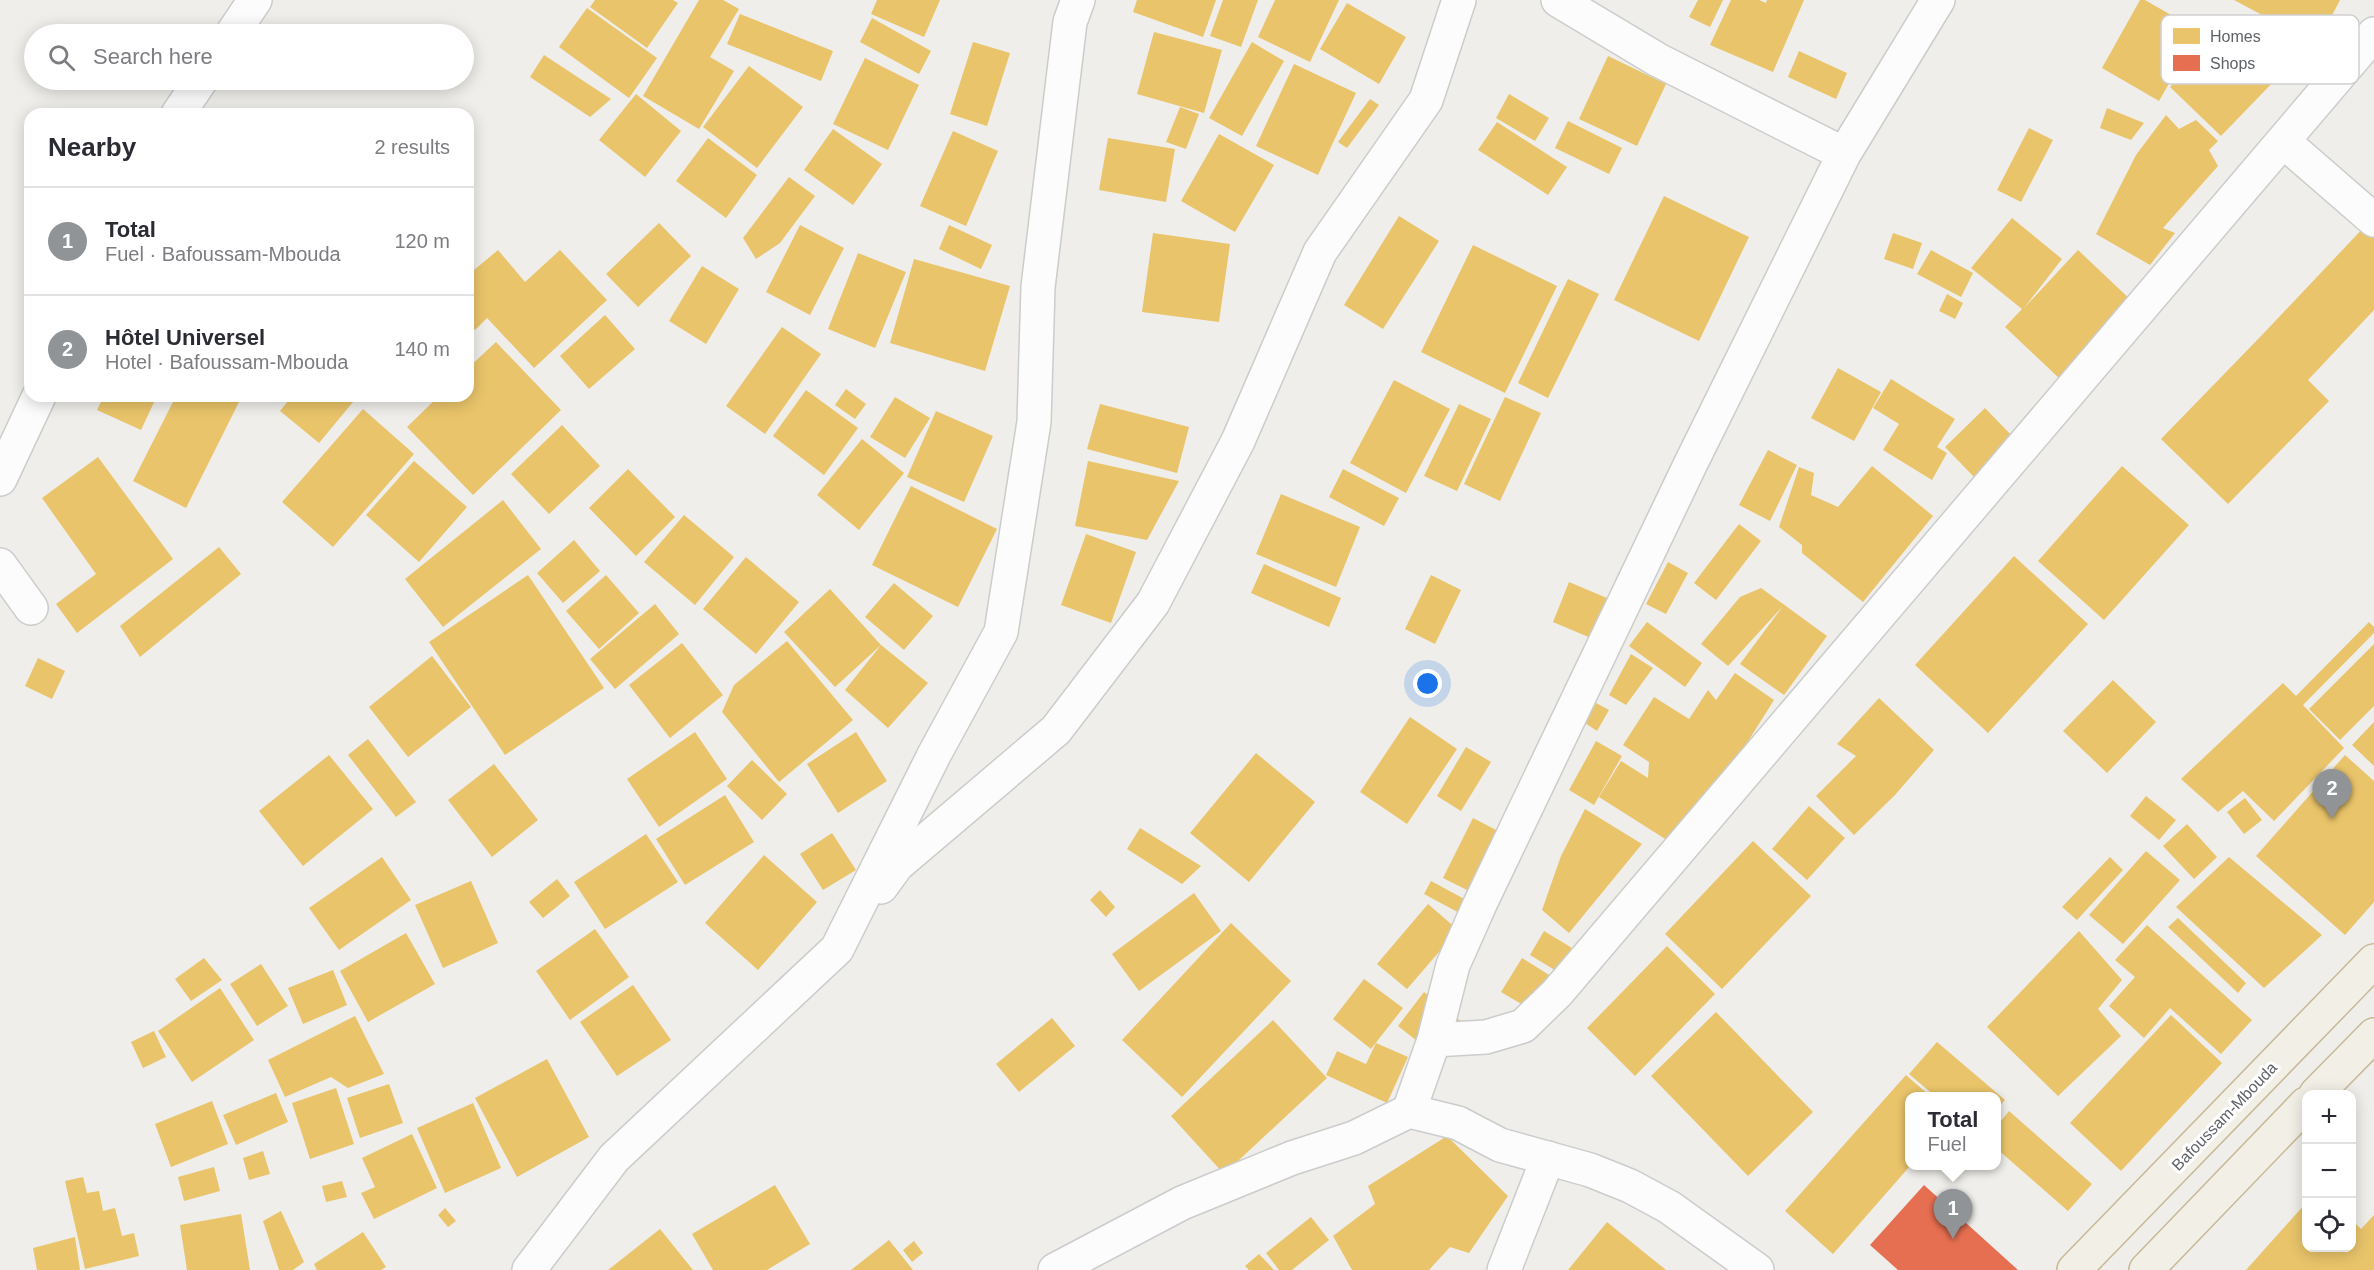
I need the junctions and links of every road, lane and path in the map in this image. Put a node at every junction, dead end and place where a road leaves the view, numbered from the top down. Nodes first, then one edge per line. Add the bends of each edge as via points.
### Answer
1 (255, 0) edge
2 (1078, 0) edge
3 (1459, 0) edge
4 (1558, 0) edge
5 (1938, 0) edge
6 (239, 24) edge
7 (2374, 34) edge
8 (2359, 52) edge
9 (2331, 84) edge
10 (194, 90) edge
11 (182, 108) edge
12 (2283, 141) junction
13 (1844, 154) junction
14 (2374, 220) edge
15 (36, 402) edge
16 (0, 479) edge
17 (0, 565) edge
18 (31, 608) dead end
19 (837, 950) junction
20 (2374, 961) edge
21 (2374, 1035) edge
22 (1434, 1040) junction
23 (2321, 1090) edge
24 (2302, 1109) edge
25 (1409, 1111) junction
26 (1548, 1158) junction
27 (529, 1270) edge
28 (1055, 1270) edge
29 (1504, 1270) edge
30 (1756, 1270) edge
31 (2074, 1270) edge
32 (2146, 1270) edge

1 - 6 street
2 - 19 street via 1070,22 1038,287 1035,422 1001,632 935,753
3 - 19 street via 1426,100 1320,252 1238,441 1153,603 1056,730 897,865
4 - 13 street via 1658,60
5 - 13 street
7 - 8 street
9 - 12 street
10 - 11 street
12 - 14 street
12 - 22 street via 1557,993 1523,1026 1486,1037
13 - 22 street via 1480,904 1453,965
15 - 16 street
17 - 18 street
19 - 27 street via 614,1158
20 - 31 highway, Bafoussam-Mbouda
21 - 23 highway
22 - 25 street
24 - 32 highway
25 - 26 street via 1458,1123 1500,1145
25 - 28 street via 1354,1138 1292,1158 1182,1203
26 - 29 street
26 - 30 street via 1630,1186 1669,1207

